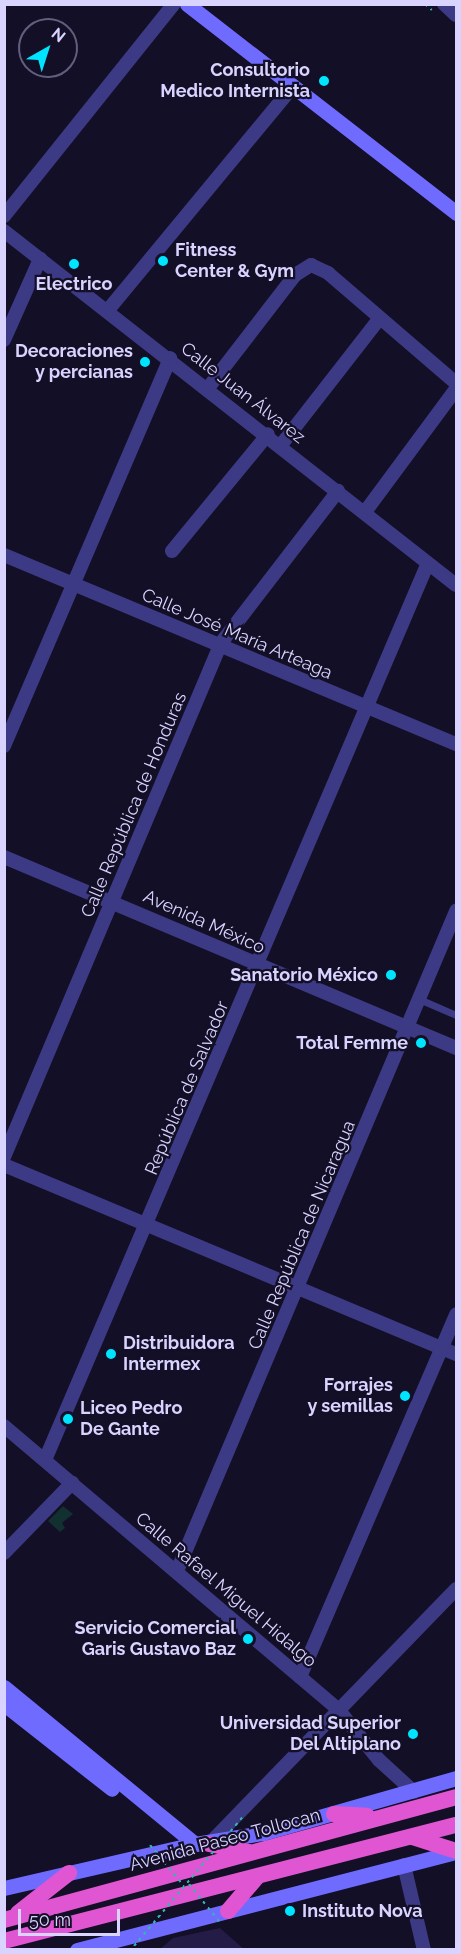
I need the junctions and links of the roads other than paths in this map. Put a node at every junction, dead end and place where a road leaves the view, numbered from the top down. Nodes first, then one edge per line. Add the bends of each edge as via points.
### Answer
1 (174, 4) edge
2 (187, 4) edge
3 (444, 4) edge
4 (456, 15) edge
5 (293, 86) junction
6 (456, 213) edge
7 (4, 216) edge
8 (4, 231) edge
9 (40, 259) junction
10 (108, 310) junction
11 (379, 320) junction
12 (4, 340) edge
13 (170, 358) junction
14 (456, 383) edge
15 (208, 388) junction
16 (456, 389) edge
17 (268, 434) junction
18 (281, 445) junction
19 (338, 491) junction
20 (365, 512) junction
21 (172, 551) dead end
22 (4, 555) edge
23 (428, 563) junction
24 (456, 585) edge
25 (72, 586) junction
26 (221, 643) junction
27 (368, 709) junction
28 (456, 744) edge
29 (4, 746) edge
30 (4, 857) edge
31 (113, 902) junction
32 (456, 911) edge
33 (258, 966) junction
34 (420, 999) junction
35 (456, 1015) edge
36 (408, 1028) junction
37 (456, 1048) edge
38 (4, 1157) edge
39 (4, 1165) edge
40 (149, 1222) junction
41 (301, 1286) junction
42 (456, 1314) edge
43 (442, 1348) junction
44 (456, 1354) edge
45 (4, 1426) edge
46 (45, 1460) junction
47 (72, 1483) junction
48 (4, 1553) edge
49 (177, 1571) junction
50 (456, 1589) edge
51 (300, 1677) junction
52 (4, 1687) edge
53 (4, 1704) edge
54 (337, 1708) junction
55 (456, 1778) edge
56 (414, 1792) junction
57 (456, 1797) edge
58 (334, 1814) junction
59 (380, 1817) junction
60 (456, 1825) edge
61 (411, 1837) junction
62 (196, 1845) junction
63 (456, 1851) edge
64 (253, 1853) junction
65 (404, 1865) junction
66 (69, 1873) junction
67 (257, 1877) junction
68 (5, 1888) edge
69 (223, 1916) junction
70 (7, 1919) edge
71 (4, 1941) edge
72 (95, 1947) edge
73 (77, 1950) edge
74 (424, 1950) edge

1 - 7 street
2 - 5 main road
3 - 4 street
5 - 6 main road
5 - 10 street
8 - 9 street, Calle Juan Álvarez
9 - 10 street, Calle Juan Álvarez
9 - 12 street
10 - 13 street, Calle Juan Álvarez
11 - 14 street
11 - 15 street via 318,266 303,268
11 - 18 street
13 - 15 street, Calle Juan Álvarez
13 - 25 street
15 - 17 street, Calle Juan Álvarez
16 - 20 street
17 - 18 street, Calle Juan Álvarez
17 - 21 street
18 - 19 street, Calle Juan Álvarez
19 - 20 street, Calle Juan Álvarez
19 - 26 street, Calle República de Honduras
20 - 23 street, Calle Juan Álvarez
22 - 25 street, Calle José María Arteaga
23 - 24 street, Calle Juan Álvarez
23 - 27 street, República de Salvador
25 - 26 street, Calle José María Arteaga
25 - 29 street
26 - 27 street, Calle José María Arteaga
26 - 31 street, Calle República de Honduras
27 - 28 street, Calle José María Arteaga
27 - 33 street, República de Salvador
30 - 31 street, Avenida México
31 - 33 street, Avenida México
31 - 38 street, Calle República de Honduras
32 - 34 street, Calle República de Nicaragua
33 - 36 street, Avenida México
33 - 40 street, República de Salvador
34 - 35 lane
34 - 36 street, Calle República de Nicaragua
36 - 37 street, Avenida México
36 - 41 street, Calle República de Nicaragua
39 - 40 street
40 - 41 street
40 - 46 street, República de Salvador
41 - 43 street
41 - 49 street, Calle República de Nicaragua
42 - 43 street
43 - 44 street
43 - 51 street
45 - 46 street, Calle Rafael Miguel Hidalgo
46 - 47 street, Calle Rafael Miguel Hidalgo
47 - 48 street
47 - 49 street, Calle Rafael Miguel Hidalgo
49 - 51 street, Calle Rafael Miguel Hidalgo
50 - 54 street
51 - 54 street, Calle Rafael Miguel Hidalgo
52 - 62 main road
53 - 62 main road
54 - 56 street, Calle Rafael Miguel Hidalgo via 379,1760
54 - 62 street
55 - 56 main road, Avenida Paseo Tollocan
56 - 58 main road, Avenida Paseo Tollocan
57 - 59 highway, Avenida Paseo Tollocan
58 - 59 highway
58 - 62 main road, Avenida Paseo Tollocan
59 - 64 highway, Avenida Paseo Tollocan
60 - 61 highway
61 - 63 highway
61 - 67 highway
62 - 64 highway
62 - 66 main road, Avenida Paseo Tollocan
63 - 65 main road
64 - 70 highway, Avenida Paseo Tollocan
65 - 69 main road
65 - 74 street
66 - 68 main road, Avenida Paseo Tollocan
66 - 70 highway
67 - 69 highway
67 - 71 highway
69 - 72 main road
72 - 73 main road

